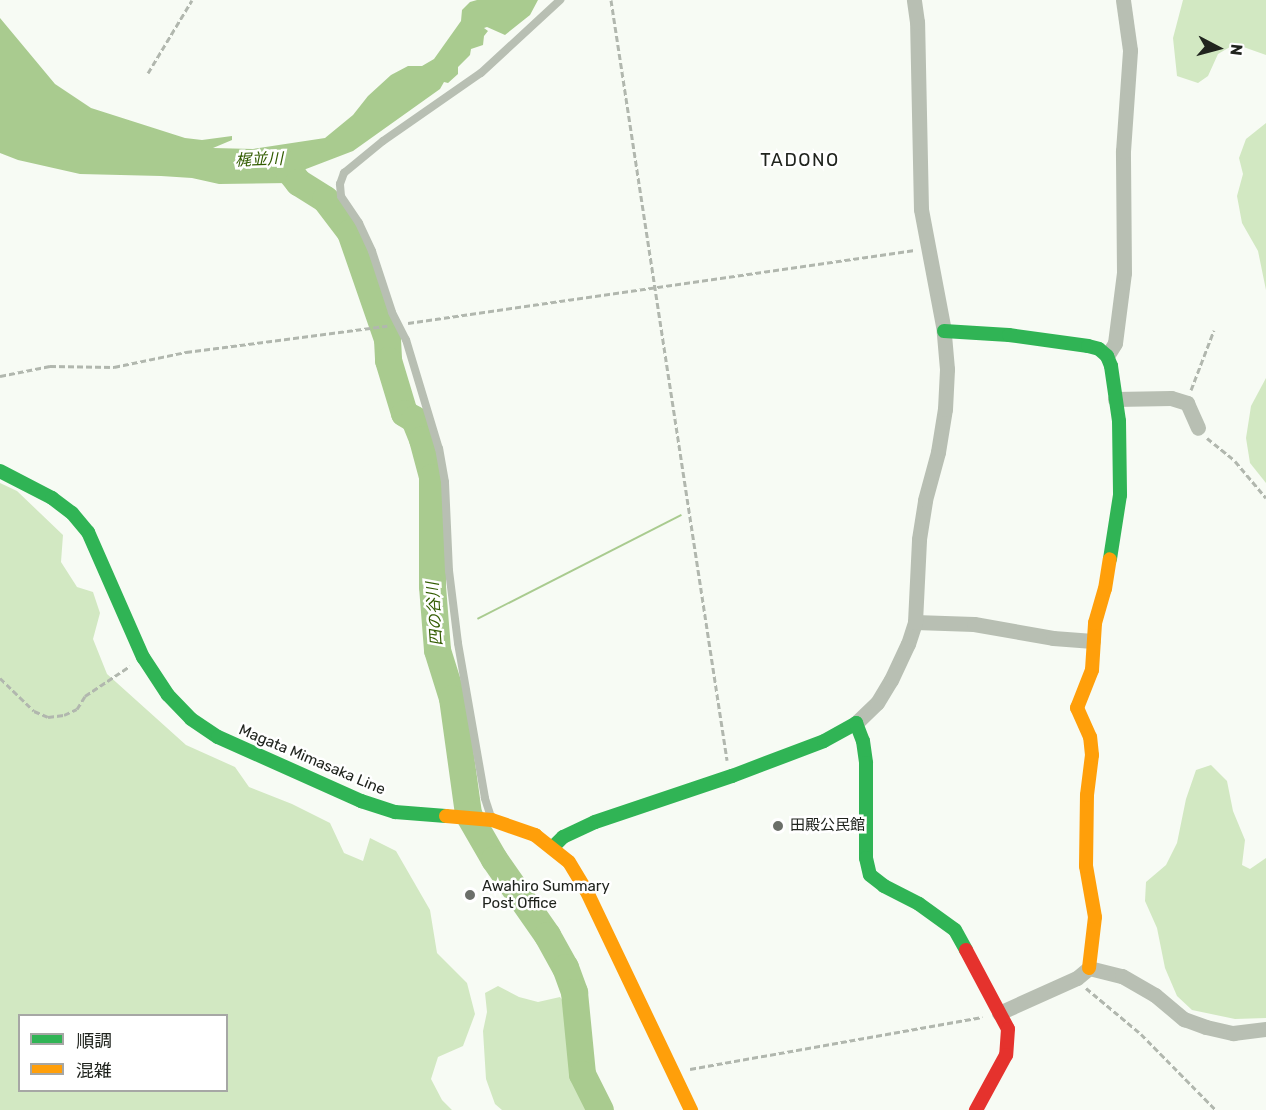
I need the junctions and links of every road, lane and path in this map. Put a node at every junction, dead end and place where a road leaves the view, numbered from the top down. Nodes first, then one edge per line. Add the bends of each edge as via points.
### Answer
1 (192, 0) edge
2 (560, 0) edge
3 (611, 0) edge
4 (914, 0) edge
5 (1124, 0) edge
6 (148, 73) dead end
7 (928, 248) junction
8 (657, 285) junction
9 (396, 325) junction
10 (1214, 330) dead end
11 (944, 331) junction
12 (1107, 356) junction
13 (0, 376) edge
14 (1115, 399) junction
15 (1186, 403) junction
16 (1198, 428) joint
17 (0, 471) edge
18 (1266, 498) edge
19 (915, 621) junction
20 (1093, 641) junction
21 (143, 657) junction
22 (0, 678) edge
23 (856, 723) junction
24 (732, 776) junction
25 (489, 820) junction
26 (553, 847) junction
27 (1089, 968) junction
28 (1077, 978) junction
29 (999, 1013) junction
30 (1266, 1029) edge
31 (674, 1072) junction
32 (691, 1110) edge
33 (976, 1110) edge
34 (1216, 1110) edge

1 - 6 path
2 - 9 lane via 481,73 344,173 341,195 372,251
3 - 8 path
4 - 7 street via 921,208
5 - 12 street via 1130,50 1123,151 1124,273 1115,343
7 - 8 path
7 - 11 street
8 - 9 path
8 - 24 path
9 - 13 path via 186,352 114,367 50,366
9 - 25 lane via 406,340 439,449 464,688
10 - 15 path
11 - 12 street via 1088,346
11 - 19 street via 945,410 919,539
12 - 14 street
14 - 15 street via 1171,398
14 - 20 street via 1120,495
15 - 16 street
16 - 18 path via 1235,461
17 - 21 street, Magata Mimasaka Line via 52,498 88,532
19 - 20 street via 974,624
19 - 23 street via 891,680 877,703
20 - 27 street via 1092,670 1077,708 1090,737 1092,755 1086,866 1095,917
21 - 22 path via 99,685 77,709 64,716 48,717 34,711
21 - 25 street, Magata Mimasaka Line via 168,695 191,719 218,737 361,801 395,812
23 - 24 street via 824,741
23 - 29 street via 866,763 866,858 870,875 955,930
24 - 26 street via 595,822 563,837
25 - 26 street, Magata Mimasaka Line via 535,834
26 - 31 street, Magata Mimasaka Line via 569,862 587,892
27 - 28 street
27 - 30 street via 1122,976 1155,995 1184,1019 1206,1027 1233,1032
28 - 29 street
28 - 34 path via 1141,1034
29 - 31 path
29 - 33 street via 1008,1029 1008,1045 1001,1067
31 - 32 street, Magata Mimasaka Line

